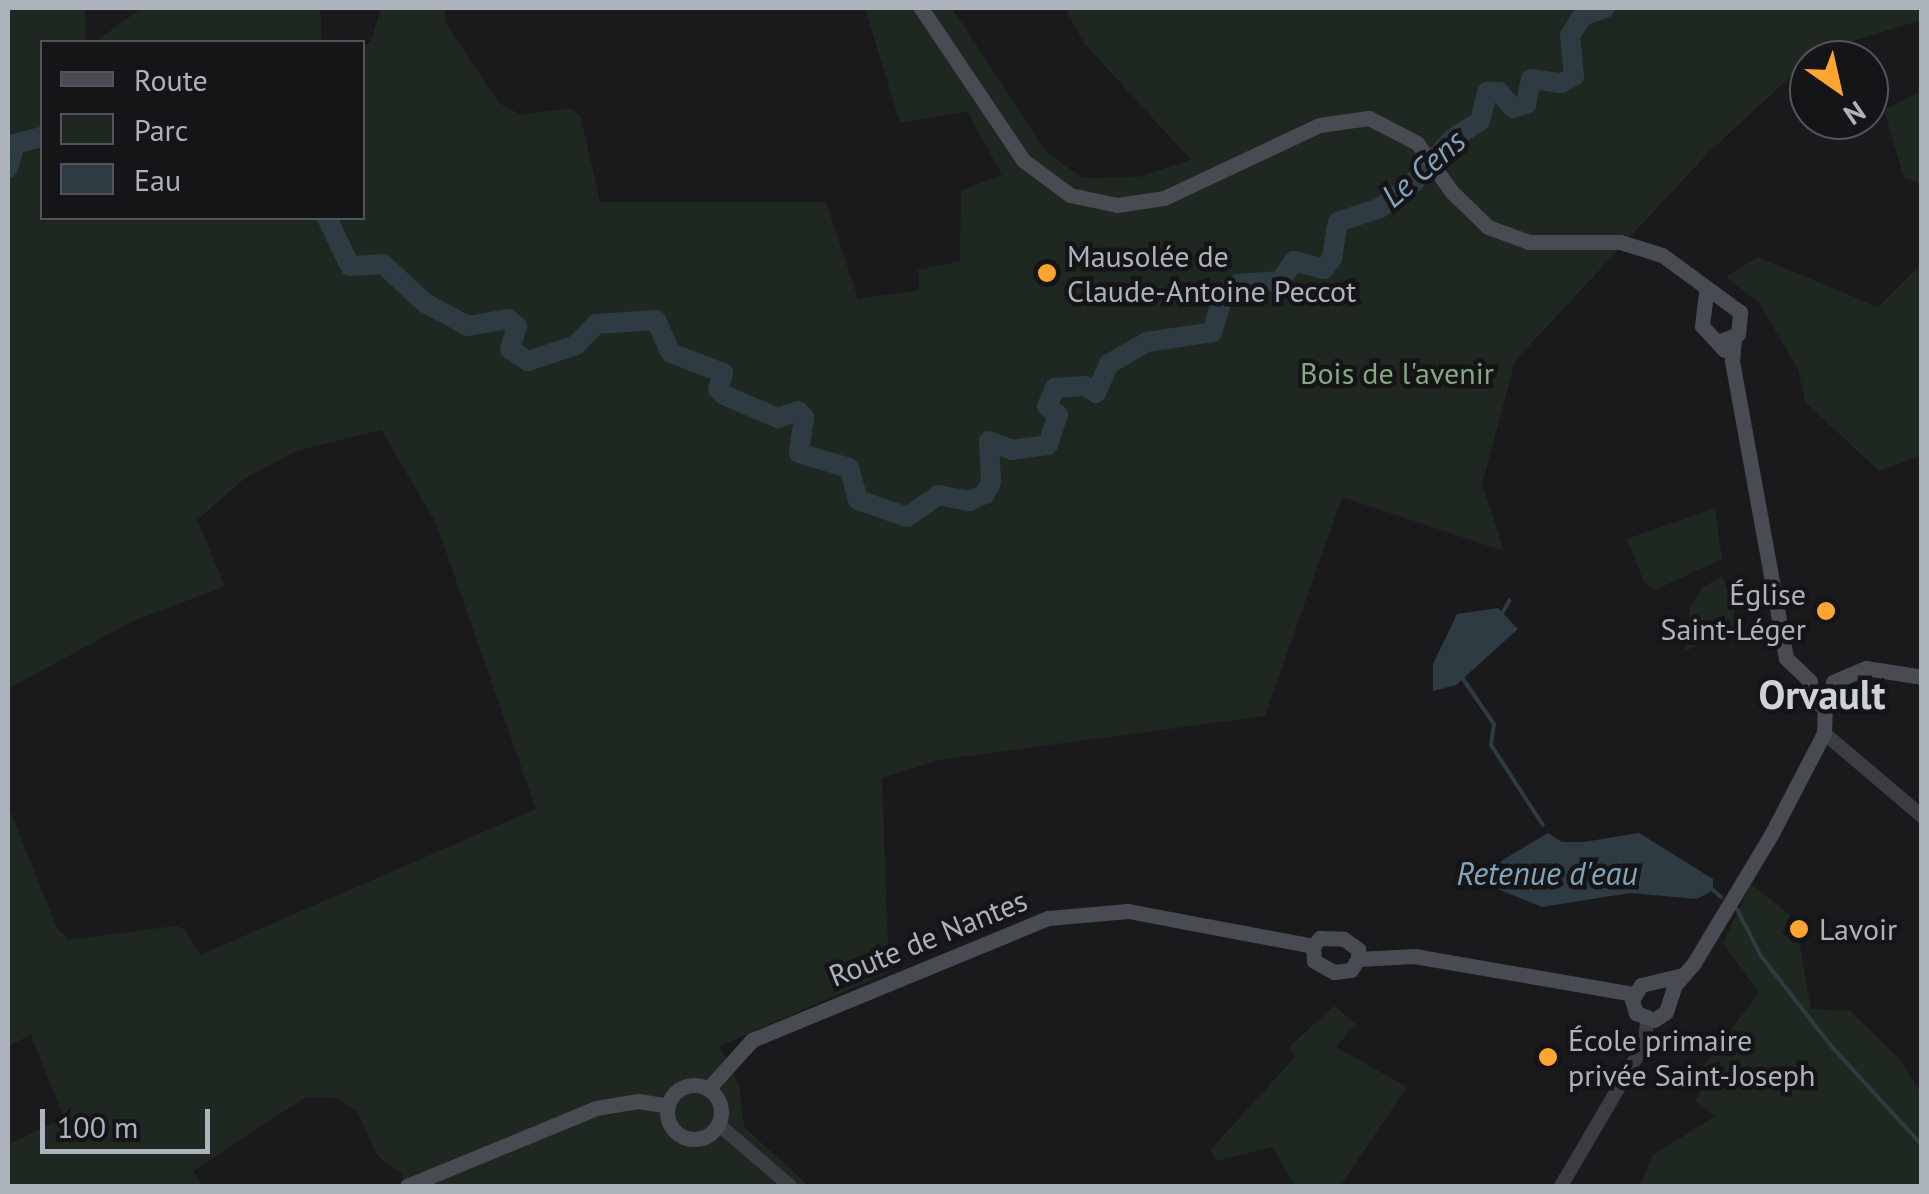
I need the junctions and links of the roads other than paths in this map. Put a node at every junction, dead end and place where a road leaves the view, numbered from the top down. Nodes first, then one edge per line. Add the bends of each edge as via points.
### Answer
1 (921, 8) edge
2 (1710, 301) junction
3 (1726, 340) junction
4 (1922, 677) edge
5 (1810, 681) junction
6 (1833, 682) junction
7 (1825, 707) junction
8 (1824, 734) junction
9 (1922, 816) edge
10 (1313, 946) junction
11 (1358, 959) junction
12 (1682, 975) junction
13 (1658, 984) junction
14 (1633, 994) junction
15 (1669, 998) junction
16 (1647, 1020) junction
17 (708, 1089) junction
18 (668, 1106) junction
19 (718, 1124) junction
20 (407, 1186) edge
21 (790, 1186) edge
22 (1561, 1186) edge

1 - 2 main road via 1023,160 1059,189 1098,203 1164,198 1345,118 1390,124 1424,151 1467,210 1498,232 1529,242 1645,246
2 - 3 main road via 1702,326
2 - 3 main road via 1740,312
3 - 5 main road via 1786,658
4 - 6 main road via 1866,668
5 - 6 main road via 1822,676
5 - 7 main road via 1806,698
6 - 7 main road via 1836,697
7 - 8 main road
8 - 9 street
8 - 12 main road
10 - 11 main road via 1320,938 1344,939 1358,949
10 - 11 main road via 1314,962 1334,972 1351,970
10 - 17 main road, Route de Nantes via 1128,911 1048,918 752,1040
11 - 14 main road via 1414,956
12 - 13 main road
12 - 15 main road
13 - 14 main road via 1646,983
13 - 15 main road
14 - 16 main road via 1632,1007
15 - 16 main road via 1661,1017
16 - 22 street via 1645,1043
17 - 18 main road via 684,1088
17 - 19 main road via 721,1108
18 - 19 main road via 669,1122 686,1138 701,1138
18 - 20 main road via 638,1101 596,1108
19 - 21 street

